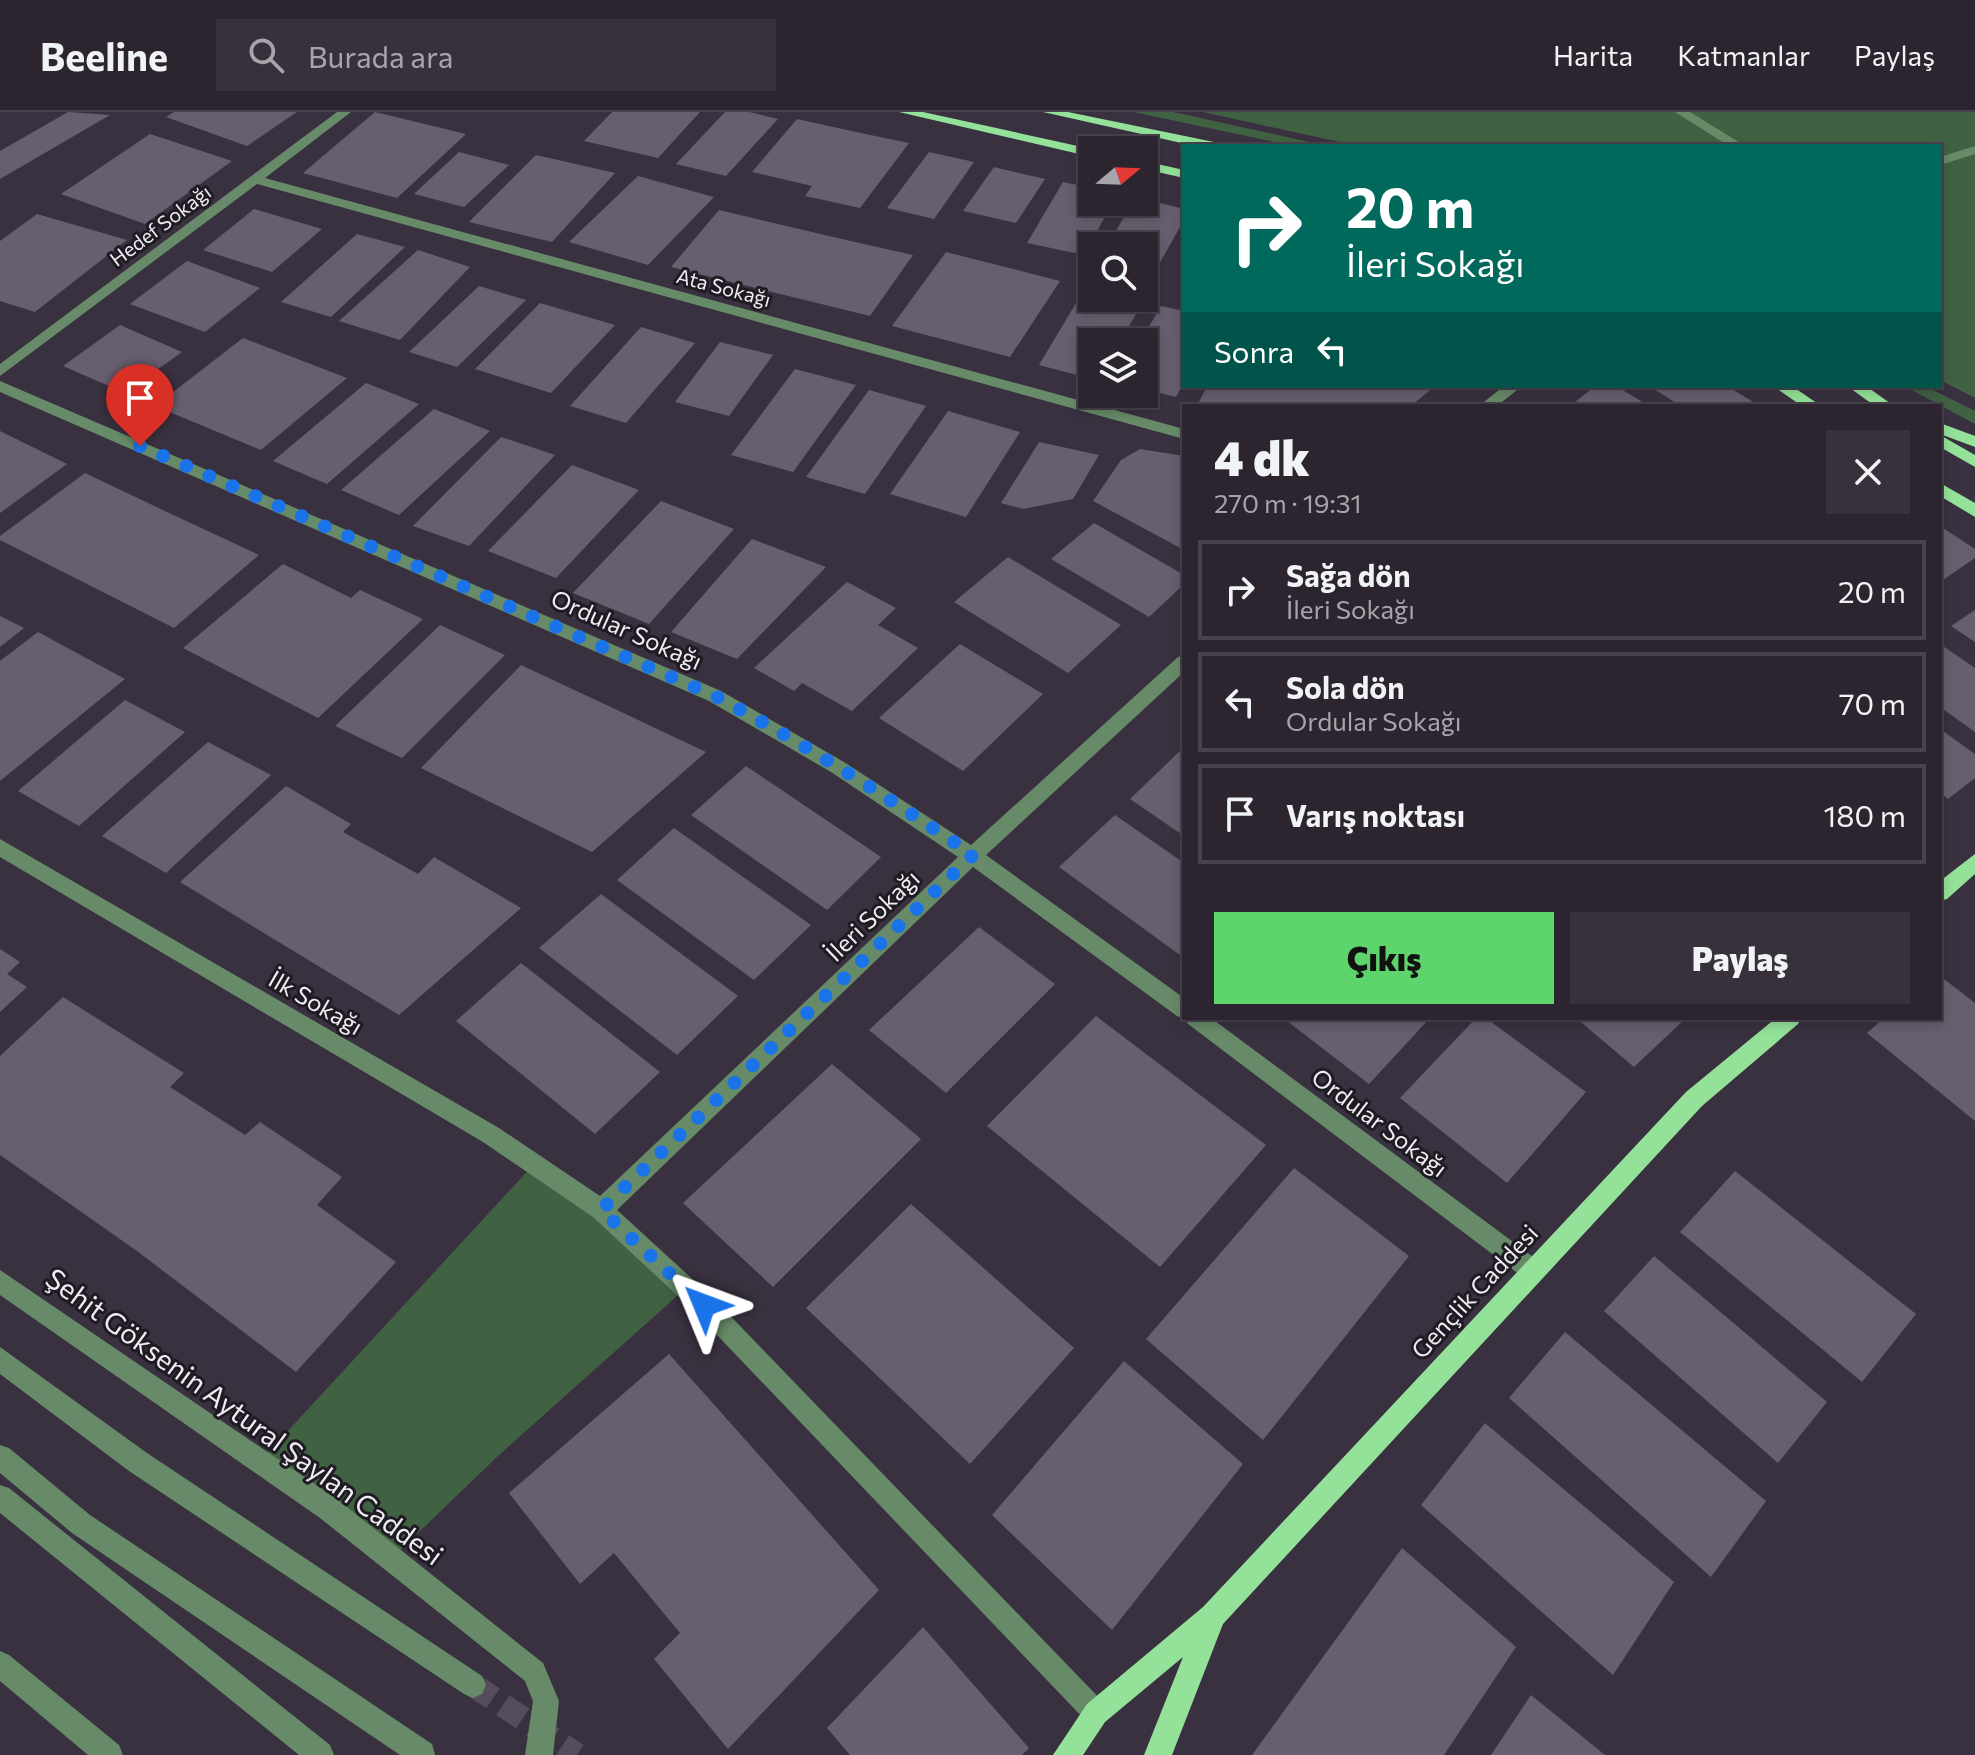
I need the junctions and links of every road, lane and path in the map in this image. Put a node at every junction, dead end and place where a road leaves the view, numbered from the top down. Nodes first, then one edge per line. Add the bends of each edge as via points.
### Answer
1 (345, 112) edge
2 (905, 112) edge
3 (1049, 112) edge
4 (1681, 112) edge
5 (1204, 144) edge
6 (1735, 144) edge
7 (1078, 150) edge
8 (1975, 150) edge
9 (1942, 160) edge
10 (1158, 168) edge
11 (1182, 174) edge
12 (253, 179) junction
13 (0, 371) edge
14 (0, 386) edge
15 (1511, 388) edge
16 (1784, 388) edge
17 (1858, 388) edge
18 (1490, 404) edge
19 (1810, 404) edge
20 (1883, 404) edge
21 (1942, 429) edge
22 (1182, 433) edge
23 (1942, 441) edge
24 (1975, 442) edge
25 (1975, 462) edge
26 (1942, 489) edge
27 (1975, 511) edge
28 (1182, 664) edge
29 (0, 847) edge
30 (973, 855) junction
31 (1975, 862) edge
32 (1942, 891) edge
33 (1182, 1009) edge
34 (1198, 1020) edge
35 (1789, 1020) edge
36 (601, 1210) junction
37 (1532, 1270) junction
38 (0, 1281) edge
39 (0, 1359) edge
40 (0, 1457) edge
41 (0, 1497) edge
42 (1212, 1616) junction
43 (0, 1664) edge
44 (473, 1685) tunnel mouth
45 (1096, 1713) junction
46 (422, 1754) edge
47 (109, 1755) edge
48 (320, 1755) edge
49 (539, 1755) edge
50 (1067, 1755) edge
51 (1158, 1755) edge

1 - 12 street, Hedef Sokağı
2 - 7 main road
3 - 5 main road
4 - 6 street
8 - 9 street
10 - 11 main road
12 - 13 street, Hedef Sokağı
12 - 22 street, Ata Sokağı
14 - 30 street, Ordular Sokağı via 715,696 804,744
15 - 18 street
16 - 19 main road
17 - 20 main road
21 - 24 main road
23 - 25 main road
26 - 27 main road
28 - 30 street, İleri Sokağı
29 - 36 street, İlk Sokağı via 491,1135
30 - 33 street, Ordular Sokağı
30 - 36 street, İleri Sokağı
31 - 32 main road
34 - 37 street, Ordular Sokağı
35 - 37 main road, Gençlik Caddesi via 1694,1099
36 - 45 street, İlk Sokağı via 704,1305
37 - 42 main road, Gençlik Caddesi
38 - 49 street, Şehit Göksenin Aytural Şaylan Caddesi via 306,1493 534,1672 546,1701
39 - 44 street via 138,1462
40 - 46 street via 81,1524
41 - 48 street
42 - 45 main road, Gençlik Caddesi
42 - 51 main road, Gençlik Caddesi
43 - 47 street
45 - 50 main road, Gençlik Caddesi

